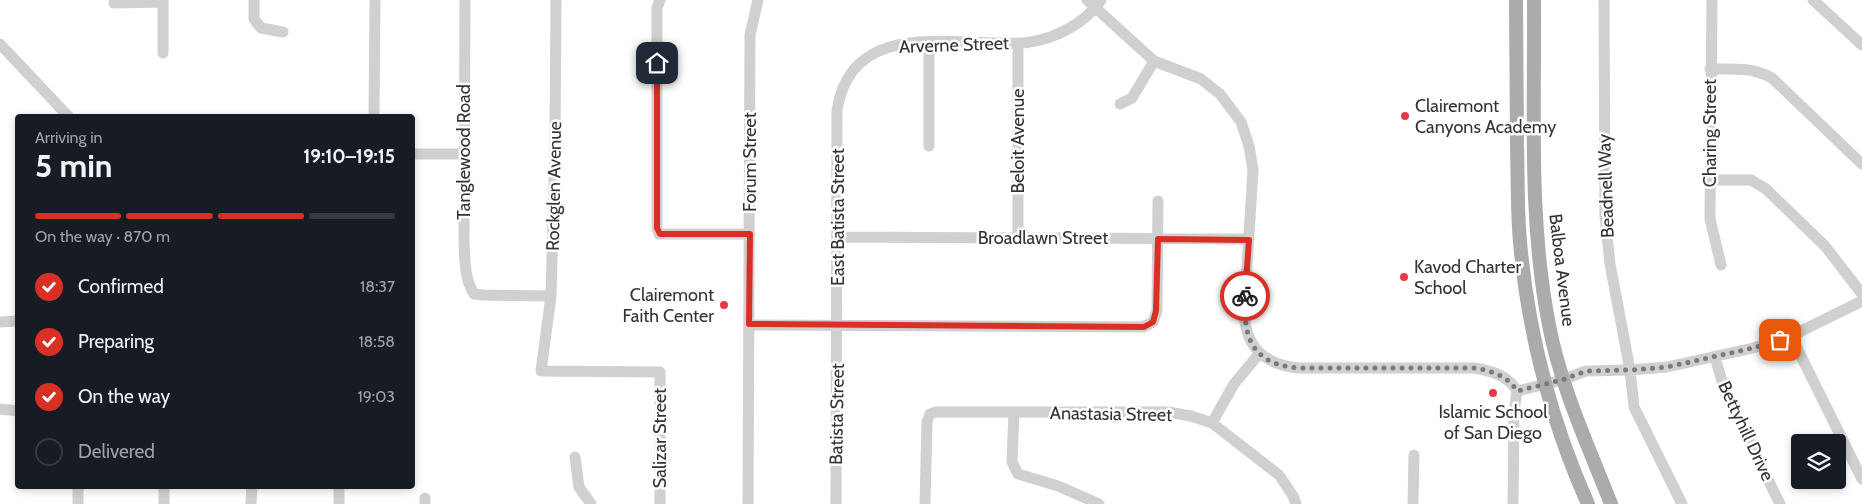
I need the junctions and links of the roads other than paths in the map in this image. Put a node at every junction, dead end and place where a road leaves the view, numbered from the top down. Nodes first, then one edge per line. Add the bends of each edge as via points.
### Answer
1 (254, 0) edge
2 (375, 0) edge
3 (465, 0) edge
4 (556, 0) edge
5 (660, 0) edge
6 (758, 0) edge
7 (1516, 0) edge
8 (1534, 0) edge
9 (1604, 0) edge
10 (1712, 0) edge
11 (1813, 0) edge
12 (163, 1) edge
13 (114, 3) dead end
14 (1094, 3) edge
15 (283, 32) dead end
16 (929, 42) junction
17 (1018, 43) junction
18 (0, 44) edge
19 (1862, 45) edge
20 (162, 53) dead end
21 (1154, 61) junction
22 (1710, 69) junction
23 (1120, 104) dead end
24 (837, 110) joint
25 (66, 114) edge
26 (374, 114) edge
27 (929, 146) dead end
28 (415, 154) edge
29 (464, 154) junction
30 (1862, 164) edge
31 (1710, 180) junction
32 (1158, 201) dead end
33 (750, 234) junction
34 (838, 237) junction
35 (1018, 238) junction
36 (1158, 239) junction
37 (1249, 240) junction
38 (1721, 265) dead end
39 (1862, 294) edge
40 (551, 296) junction
41 (1862, 301) edge
42 (0, 322) edge
43 (15, 322) edge
44 (749, 324) junction
45 (838, 324) junction
46 (1791, 336) junction
47 (1259, 354) junction
48 (1715, 357) junction
49 (1630, 370) junction
50 (660, 372) joint
51 (1562, 380) junction
52 (1545, 384) junction
53 (1517, 391) junction
54 (0, 409) edge
55 (15, 411) edge
56 (1014, 412) junction
57 (1212, 423) junction
58 (1414, 455) dead end
59 (575, 457) dead end
60 (1862, 479) edge
61 (78, 489) edge
62 (164, 489) edge
63 (252, 489) edge
64 (339, 489) edge
65 (78, 504) edge
66 (164, 504) edge
67 (251, 504) edge
68 (339, 504) edge
69 (591, 504) edge
70 (660, 504) edge
71 (748, 504) edge
72 (836, 504) edge
73 (925, 504) edge
74 (1099, 504) edge
75 (1296, 504) edge
76 (1413, 504) edge
77 (1513, 504) edge
78 (1588, 504) edge
79 (1611, 504) edge
80 (1682, 504) edge
81 (1780, 504) edge

1 - 15 street via 254,19 261,28
2 - 26 street
3 - 29 street, Tanglewood Road
4 - 40 street, Rockglen Avenue
5 - 33 street via 657,8 657,228 660,234
6 - 33 street, Forum Street via 750,35
7 - 52 main road, Balboa Avenue via 1520,241 1533,333
8 - 51 main road, Balboa Avenue via 1536,234 1549,327
9 - 49 street, Beadnell Way via 1605,216 1612,281
10 - 22 street, Charing Street
11 - 19 street
12 - 13 street
12 - 20 street
14 - 17 street, Arverne Street via 1066,30 1048,38
14 - 21 street
16 - 17 street, Arverne Street
16 - 24 street, Arverne Street via 888,47 865,57 850,73
16 - 27 street
17 - 35 street, Beloit Avenue
18 - 25 street
21 - 23 street via 1132,98
21 - 37 street via 1188,73 1210,86 1241,122 1250,146 1253,170
22 - 30 street via 1760,71 1772,78
22 - 31 street, Charing Street
24 - 34 street, East Batista Street
28 - 29 street
29 - 40 street, Tanglewood Road via 465,267 469,286 474,294 482,295
31 - 38 street, Charing Street via 1710,219
31 - 39 street via 1751,180 1766,189 1825,246
32 - 36 street
33 - 44 street, Forum Street
34 - 35 street, Broadlawn Street
34 - 45 street, East Batista Street
35 - 36 street, Broadlawn Street
36 - 37 street, Broadlawn Street
36 - 45 street via 1156,311 1153,322 1144,327
37 - 47 street via 1244,320 1247,333
40 - 50 street, Rockglen Avenue via 541,370
41 - 46 street
42 - 43 street
44 - 45 street
44 - 71 street, Forum Street
45 - 72 street, Batista Street
46 - 48 street
46 - 60 street
47 - 53 street via 1278,364 1298,368 1475,368 1507,379
47 - 57 street via 1234,384
48 - 49 street via 1667,367
48 - 81 street, Bettyhill Drive via 1725,392
49 - 51 street via 1586,371
49 - 80 street, Beadnell Way via 1634,407
50 - 70 street, Salizar Street
51 - 52 street
51 - 79 main road, Balboa Avenue
52 - 53 street
52 - 78 main road, Balboa Avenue
53 - 77 street
54 - 55 street
56 - 57 street, Anastasia Street via 1168,412
56 - 73 street, Anastasia Street via 930,414 927,422
56 - 74 street via 1012,462 1018,474 1058,486
57 - 75 street, Anastasia Street via 1279,475
58 - 76 street
59 - 69 street via 579,487
61 - 65 street
62 - 66 street
63 - 67 street
64 - 68 street

